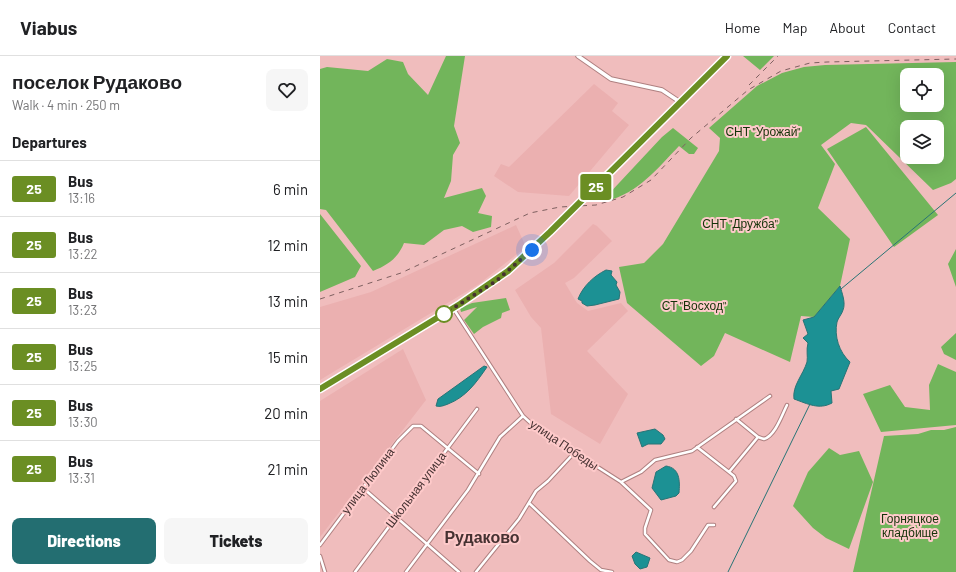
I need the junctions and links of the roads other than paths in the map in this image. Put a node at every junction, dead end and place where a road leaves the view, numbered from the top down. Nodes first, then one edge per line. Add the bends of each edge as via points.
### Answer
1 (578, 56) edge
2 (727, 56) edge
3 (680, 102) junction
4 (453, 308) junction
5 (320, 389) edge
6 (770, 396) dead end
7 (787, 405) dead end
8 (477, 408) dead end
9 (523, 416) junction
10 (736, 419) junction
11 (758, 437) junction
12 (697, 447) junction
13 (447, 449) junction
14 (575, 452) junction
15 (729, 472) junction
16 (479, 474) junction
17 (621, 482) junction
18 (363, 488) junction
19 (529, 503) junction
20 (714, 507) dead end
21 (397, 516) junction
22 (714, 525) dead end
23 (428, 543) junction
24 (320, 545) edge
25 (320, 556) edge
26 (325, 572) edge
27 (355, 572) edge
28 (406, 572) edge
29 (459, 572) edge
30 (476, 572) edge
31 (612, 572) edge

1 - 3 street via 611,79 662,90
2 - 3 street
3 - 4 street, bridge via 568,215 508,271
4 - 5 street
4 - 9 street, улица Победы
6 - 10 street
7 - 11 street via 768,438
8 - 13 street, Школьная улица
9 - 14 street, улица Победы via 535,427
9 - 16 street via 500,437
10 - 11 street
10 - 12 street
11 - 15 street
12 - 15 street
12 - 17 street via 692,451 656,460 641,472
13 - 16 street
13 - 18 street, улица Люлина via 421,426 413,426 398,441
13 - 21 street, Школьная улица
14 - 17 street, улица Победы
14 - 19 street via 536,491
15 - 20 street via 736,481
16 - 23 street
17 - 22 street, улица Победы via 651,510 645,534 669,560 682,560 708,525
18 - 21 street
18 - 24 street, улица Люлина
19 - 30 street via 514,526
19 - 31 street via 590,562 601,570
21 - 23 street
21 - 27 street, Школьная улица
23 - 28 street
23 - 29 street
25 - 26 street

